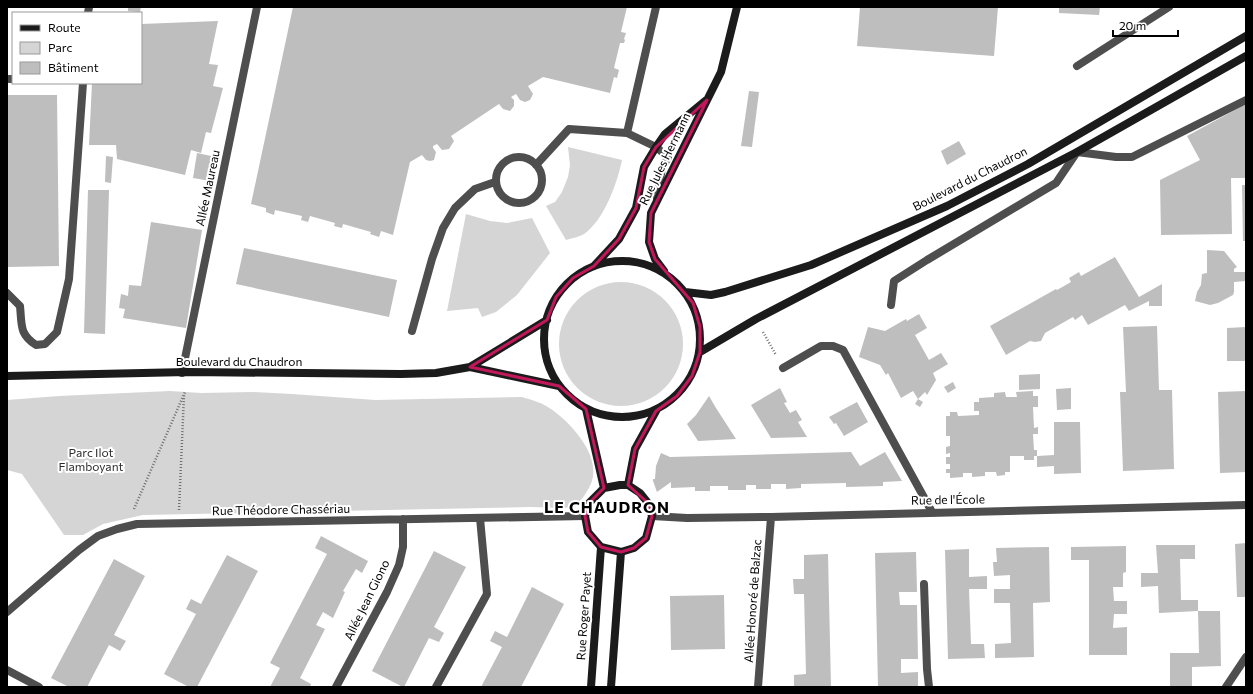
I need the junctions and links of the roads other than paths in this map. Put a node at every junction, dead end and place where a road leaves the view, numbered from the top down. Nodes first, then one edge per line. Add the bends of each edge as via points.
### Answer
1 (257, 7) edge
2 (656, 7) edge
3 (737, 7) edge
4 (1169, 7) edge
5 (1246, 36) edge
6 (1246, 56) edge
7 (1077, 66) dead end
8 (83, 84) edge
9 (707, 100) junction
10 (1246, 100) edge
11 (627, 132) junction
12 (656, 147) junction
13 (1077, 152) junction
14 (536, 165) junction
15 (495, 182) junction
16 (657, 199) junction
17 (594, 266) junction
18 (666, 273) junction
19 (685, 292) junction
20 (7, 293) edge
21 (891, 305) dead end
22 (546, 320) junction
23 (412, 331) dead end
24 (700, 352) junction
25 (470, 367) junction
26 (783, 368) road end
27 (182, 373) junction
28 (7, 376) edge
29 (559, 386) junction
30 (586, 409) junction
31 (656, 411) junction
32 (628, 485) junction
33 (604, 488) junction
34 (1246, 505) edge
35 (932, 512) junction
36 (585, 516) junction
37 (652, 516) junction
38 (771, 517) junction
39 (480, 518) junction
40 (403, 519) junction
41 (601, 547) junction
42 (621, 552) junction
43 (924, 584) dead end
44 (7, 612) edge
45 (1246, 657) edge
46 (7, 670) edge
47 (39, 687) edge
48 (336, 687) edge
49 (436, 687) edge
50 (591, 687) edge
51 (611, 687) edge
52 (758, 687) edge
53 (929, 687) edge
54 (1226, 687) edge

1 - 27 street, Allée Maureau
2 - 11 street
3 - 9 main road, Rue Jules Hermann via 721,72
4 - 7 street
5 - 19 main road, Boulevard du Chaudron via 1028,164 947,206 804,267 711,295
6 - 13 main road, Boulevard du Chaudron
8 - 20 street via 69,279 57,332 45,344 36,346 26,339 20,306
9 - 12 main road, Rue Jules Hermann via 665,134
9 - 16 main road, Rue Jules Hermann
10 - 13 street via 1132,157
11 - 12 street
11 - 14 street via 569,129
12 - 16 street via 668,157 662,168
12 - 17 main road, Rue Jules Hermann via 644,167 636,208 619,239
13 - 21 street via 1056,183 894,281
13 - 24 main road, Boulevard du Chaudron via 756,319
14 - 15 street via 522,157 506,160 500,166
14 - 15 street via 542,180 537,194 530,200 515,203 508,201 497,189
15 - 23 street via 475,189 455,208 432,259
16 - 18 main road, Rue Jules Hermann via 651,213 649,242 655,259
17 - 18 main road via 618,260 643,263
17 - 22 main road via 573,278 560,292
18 - 19 main road
19 - 24 main road via 693,303 700,327
22 - 25 main road, Boulevard du Chaudron
22 - 29 main road via 545,354
24 - 31 main road via 692,376 677,396
25 - 27 main road, Boulevard du Chaudron via 436,373 401,374
25 - 29 main road, Boulevard du Chaudron
26 - 35 street via 821,346 833,346 843,350
27 - 28 main road, Boulevard du Chaudron
29 - 30 main road via 571,399
30 - 31 main road via 609,417 633,417
30 - 33 main road
31 - 32 main road via 634,449
32 - 33 main road
32 - 37 main road via 640,493 648,503
33 - 36 main road via 589,503
34 - 35 street, Rue de l'École
35 - 38 street, Rue de l'École
36 - 39 street, Rue Théodore Chassériau
36 - 41 main road via 588,532
37 - 38 street, Rue de l'École
37 - 42 main road via 646,538 634,548
38 - 52 street, Allée Honoré de Balzac
39 - 40 street, Rue Théodore Chassériau
39 - 49 street via 487,594
40 - 44 street, Rue Théodore Chassériau via 137,524 98,536
40 - 48 street, Allée Jean Giono via 403,547 399,565
41 - 42 main road
41 - 50 main road, Rue Roger Payet
42 - 51 main road
43 - 53 street
45 - 54 street
46 - 47 street

